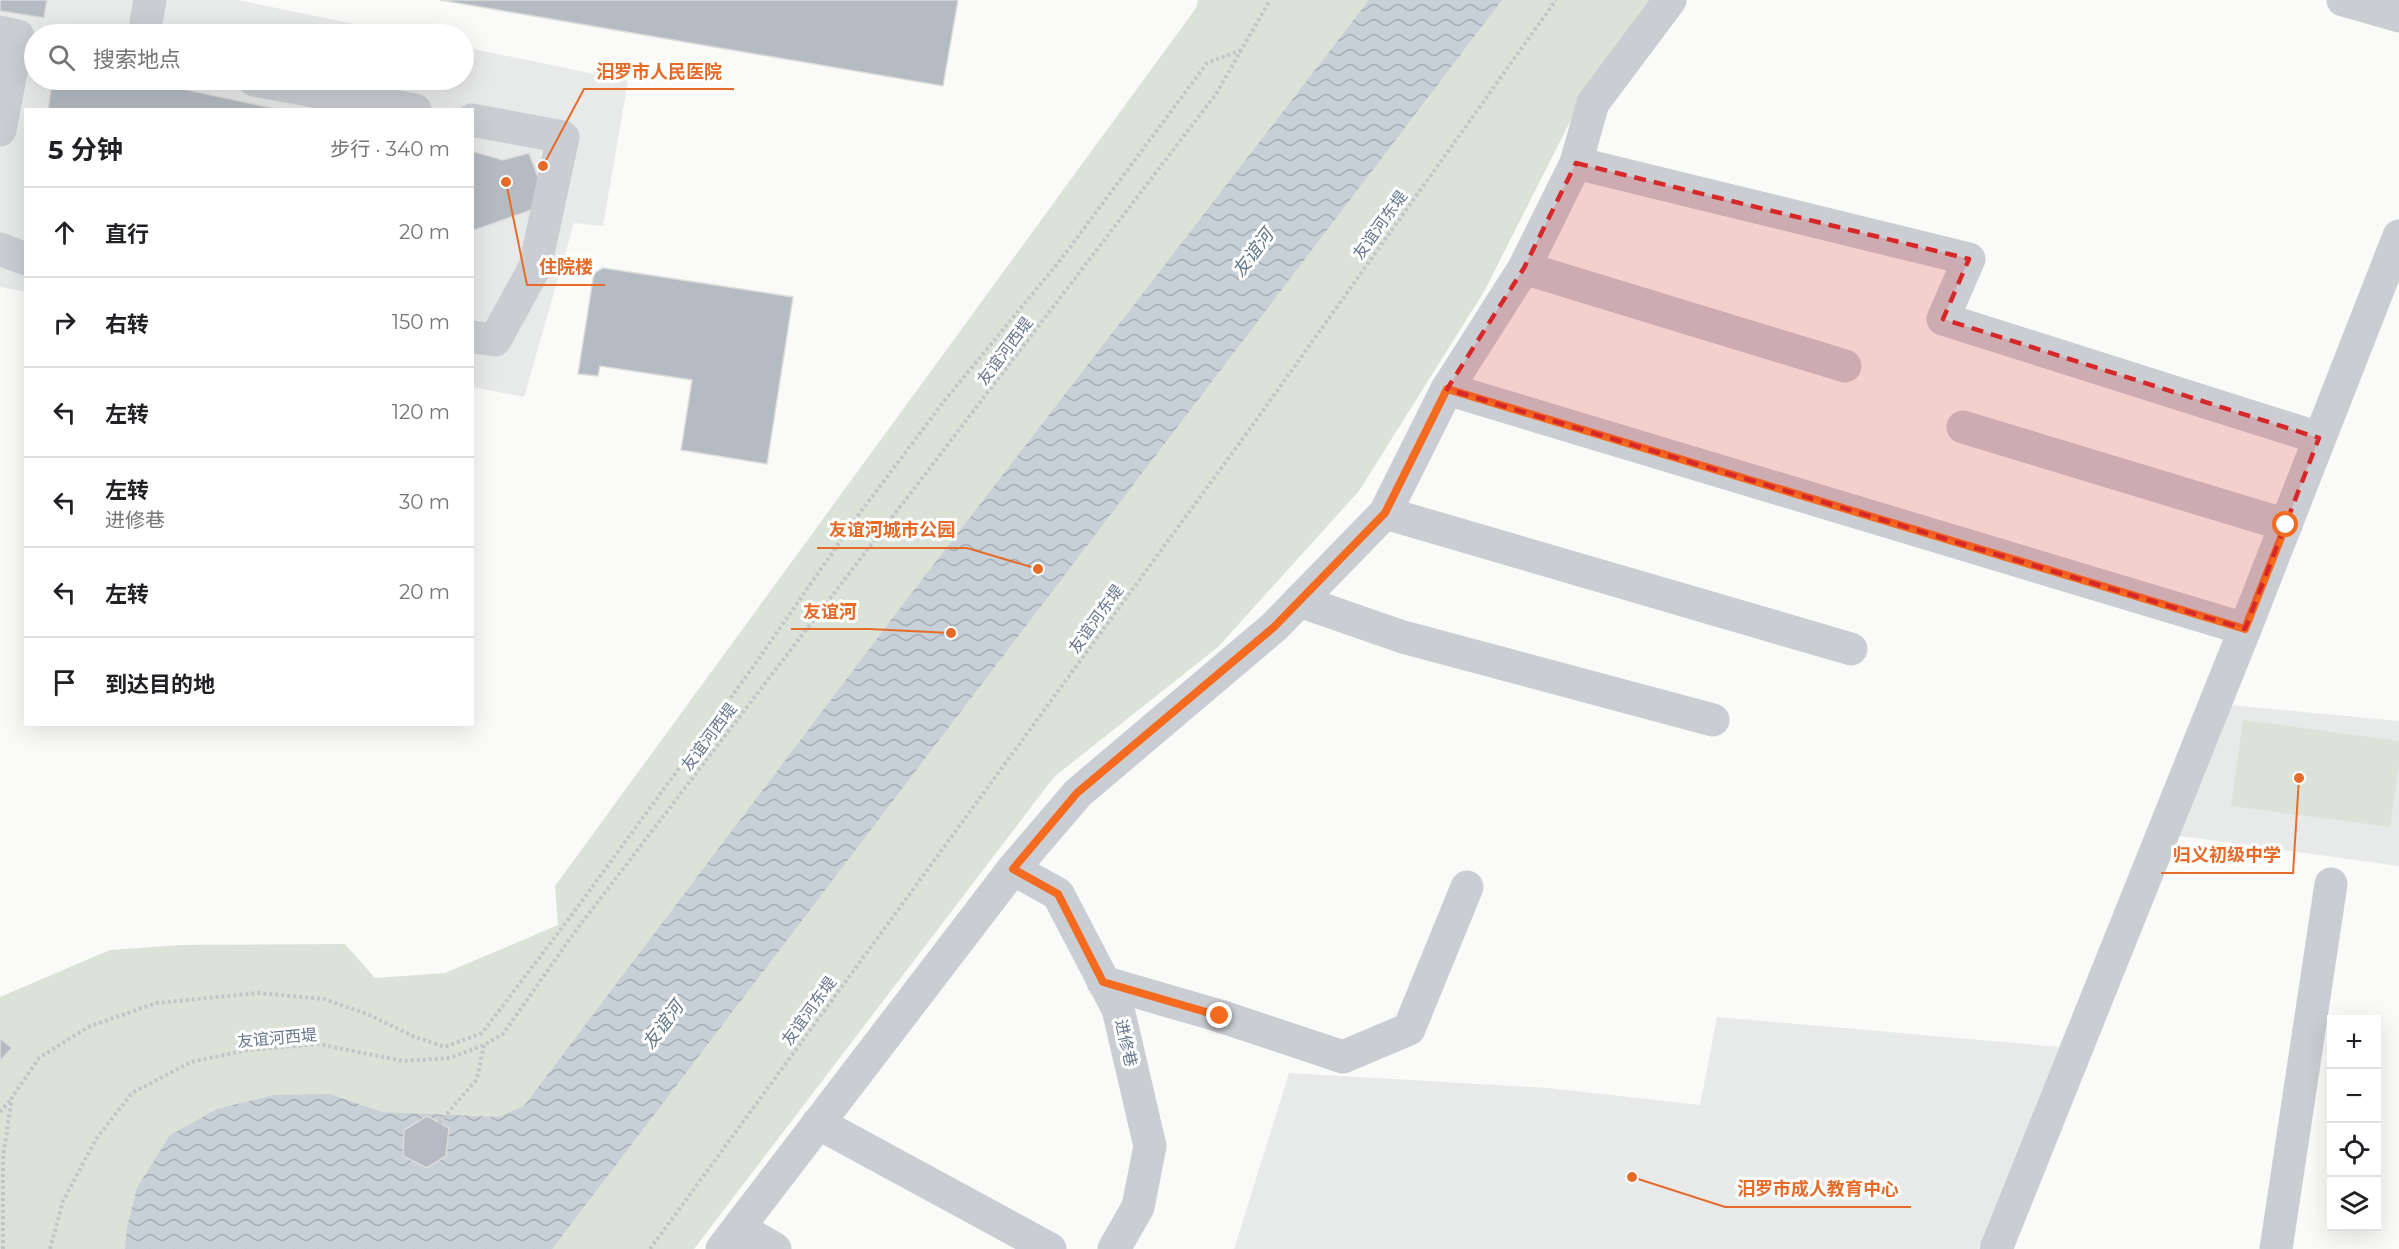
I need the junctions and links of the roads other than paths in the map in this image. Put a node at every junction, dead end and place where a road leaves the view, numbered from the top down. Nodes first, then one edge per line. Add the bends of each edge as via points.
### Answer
1 (150, 0) edge
2 (1670, 0) edge
3 (2343, 0) edge
4 (2399, 16) edge
5 (146, 24) edge
6 (18, 35) edge
7 (308, 90) edge
8 (404, 108) edge
9 (474, 120) edge
10 (0, 130) edge
11 (1576, 163) junction
12 (2399, 236) edge
13 (0, 249) edge
14 (24, 258) edge
15 (1524, 268) junction
16 (474, 337) edge
17 (1845, 366) dead end
18 (1447, 389) junction
19 (1963, 427) dead end
20 (2319, 438) junction
21 (1385, 513) junction
22 (2286, 525) junction
23 (1299, 601) junction
24 (2245, 629) junction
25 (1851, 649) dead end
26 (1713, 720) dead end
27 (1013, 869) junction
28 (2331, 884) dead end
29 (1467, 887) dead end
30 (1103, 982) junction
31 (818, 1124) junction
32 (730, 1238) edge
33 (775, 1249) edge
34 (1050, 1249) edge
35 (1114, 1249) edge
36 (1996, 1249) edge
37 (2276, 1249) edge

1 - 5 street
2 - 11 street via 1593,103
3 - 4 street
6 - 10 street
7 - 8 street
9 - 16 street via 564,137 535,267 495,340
11 - 15 street
11 - 20 street via 1969,259 1943,319
12 - 20 street
13 - 14 street
15 - 17 street
15 - 18 street
18 - 21 street
18 - 24 street
19 - 22 street
20 - 22 street
21 - 23 street
21 - 25 street
22 - 24 street
23 - 26 street via 1403,637
23 - 27 street via 1274,627 1077,793
24 - 36 street
27 - 30 street, 进修巷 via 1058,894
27 - 31 street
28 - 37 street
29 - 30 street via 1409,1029 1343,1057
30 - 35 street, 进修巷 via 1118,1010 1150,1146 1138,1207
31 - 32 street
31 - 34 street
32 - 33 street

